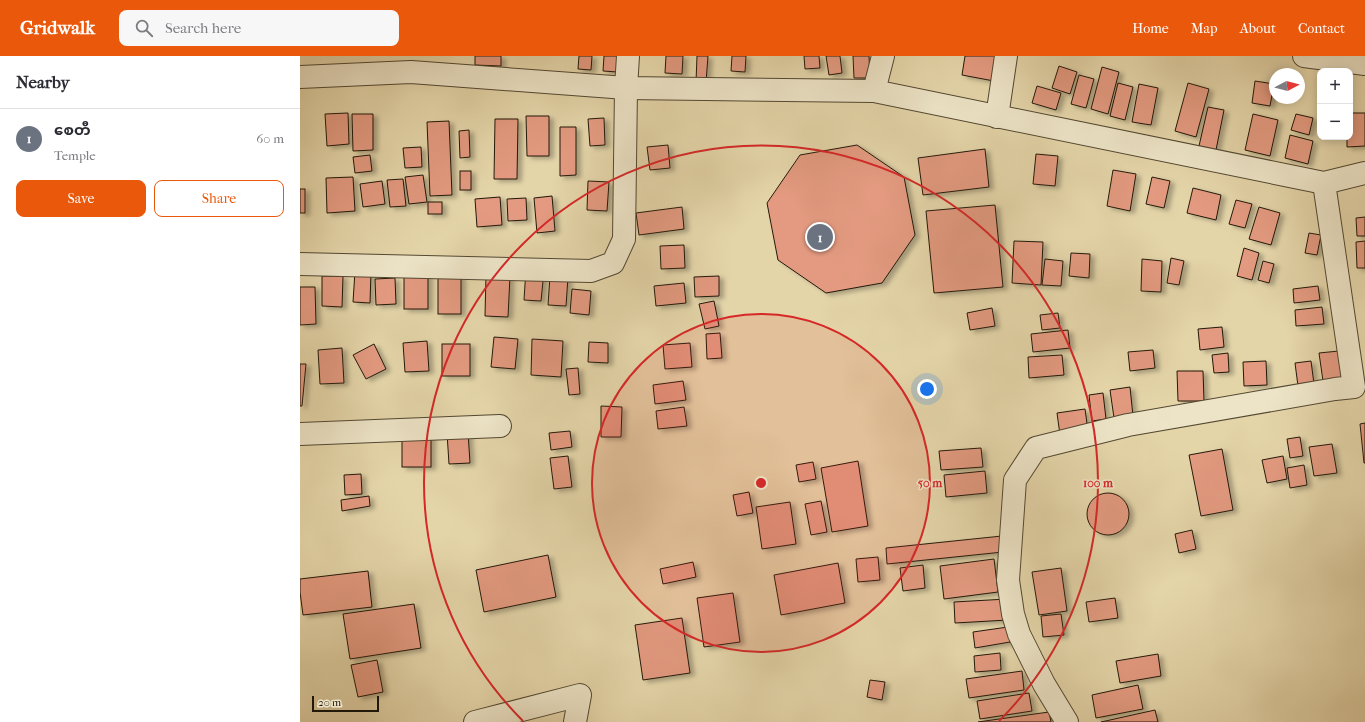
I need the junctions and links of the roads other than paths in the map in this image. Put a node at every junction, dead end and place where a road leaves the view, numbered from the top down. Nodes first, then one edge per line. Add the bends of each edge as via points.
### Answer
1 (628, 56) edge
2 (883, 56) edge
3 (1006, 56) edge
4 (1304, 56) edge
5 (1365, 64) edge
6 (300, 77) edge
7 (626, 88) junction
8 (874, 91) junction
9 (997, 116) junction
10 (1365, 173) edge
11 (1324, 183) junction
12 (300, 264) edge
13 (500, 426) dead end
14 (300, 434) edge
15 (474, 722) edge
16 (575, 722) edge
17 (1067, 722) edge

1 - 7 street
2 - 8 street
3 - 9 street
4 - 5 street
6 - 7 street via 411,72
7 - 8 street
7 - 12 street via 624,239 613,263 591,271
8 - 9 street
9 - 11 street
10 - 11 street
11 - 17 street via 1354,387 1128,425 1036,448 1015,480 1008,580 1013,614 1019,634
13 - 14 street
15 - 16 street via 580,694

